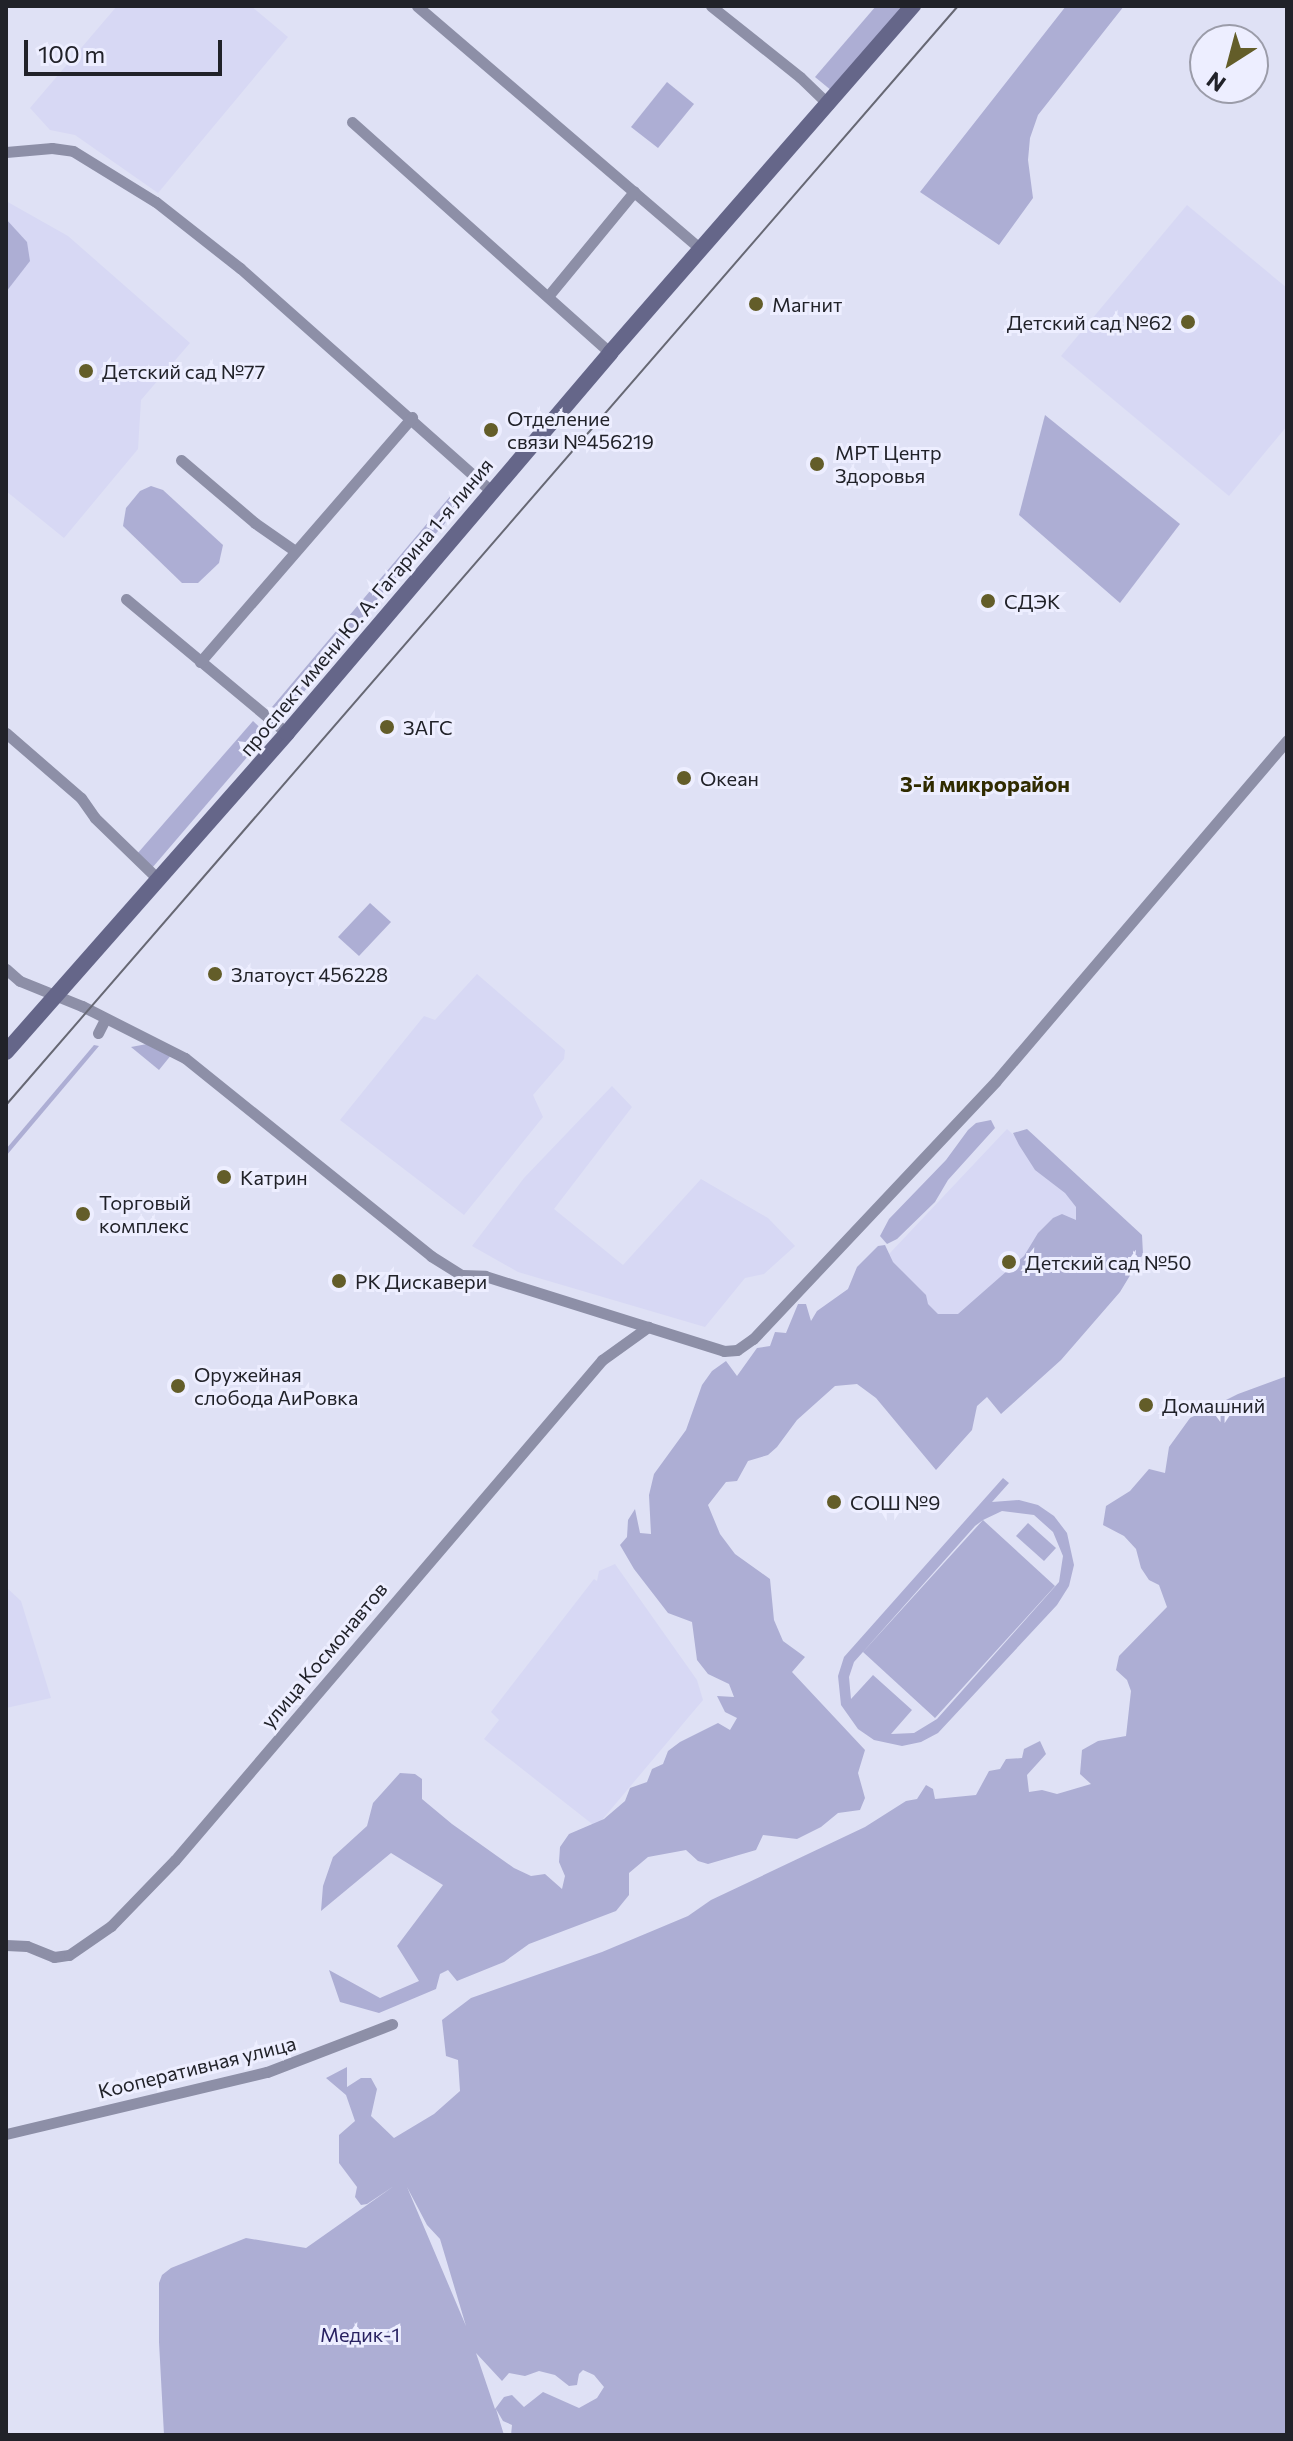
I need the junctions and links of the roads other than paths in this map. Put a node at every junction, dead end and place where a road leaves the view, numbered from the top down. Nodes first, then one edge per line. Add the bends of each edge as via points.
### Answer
1 (417, 6) edge
2 (711, 6) edge
3 (913, 6) edge
4 (829, 105) junction
5 (352, 122) dead end
6 (6, 152) edge
7 (634, 192) junction
8 (701, 249) junction
9 (549, 295) junction
10 (610, 353) junction
11 (412, 417) junction
12 (181, 460) dead end
13 (491, 491) junction
14 (295, 551) junction
15 (126, 599) dead end
16 (200, 662) junction
17 (6, 733) edge
18 (287, 733) junction
19 (1287, 740) edge
20 (158, 879) junction
21 (6, 969) edge
22 (56, 996) junction
23 (105, 1019) junction
24 (98, 1033) dead end
25 (6, 1052) edge
26 (648, 1327) junction
27 (6, 1945) edge
28 (392, 2024) dead end
29 (6, 2134) edge

1 - 7 street
2 - 4 street
3 - 4 main road, проспект имени Ю. А. Гагарина 1-я линия
4 - 8 main road, проспект имени Ю. А. Гагарина 1-я линия
5 - 9 street
6 - 11 street via 52,148 90,158 233,262
7 - 8 street
7 - 9 street
8 - 10 main road, проспект имени Ю. А. Гагарина 1-я линия
9 - 10 street
10 - 13 main road, проспект имени Ю. А. Гагарина 1-я линия
11 - 13 street
11 - 14 street
12 - 14 street
13 - 18 main road, проспект имени Ю. А. Гагарина 1-я линия
14 - 16 street
15 - 16 street
16 - 18 street
17 - 20 street via 81,798 103,827
18 - 20 main road, проспект имени Ю. А. Гагарина 1-я линия
19 - 26 street via 996,1081 753,1339 737,1350 724,1351
20 - 22 main road, проспект имени Ю. А. Гагарина 1-я линия
21 - 22 street
22 - 23 street
22 - 25 main road, проспект имени Ю. А. Гагарина 1-я линия
23 - 24 street
23 - 26 street via 185,1058 448,1268
26 - 27 street, улица Космонавтов via 602,1360 175,1860 111,1926 69,1955 54,1957 27,1946
28 - 29 street, Кооперативная улица via 267,2072

